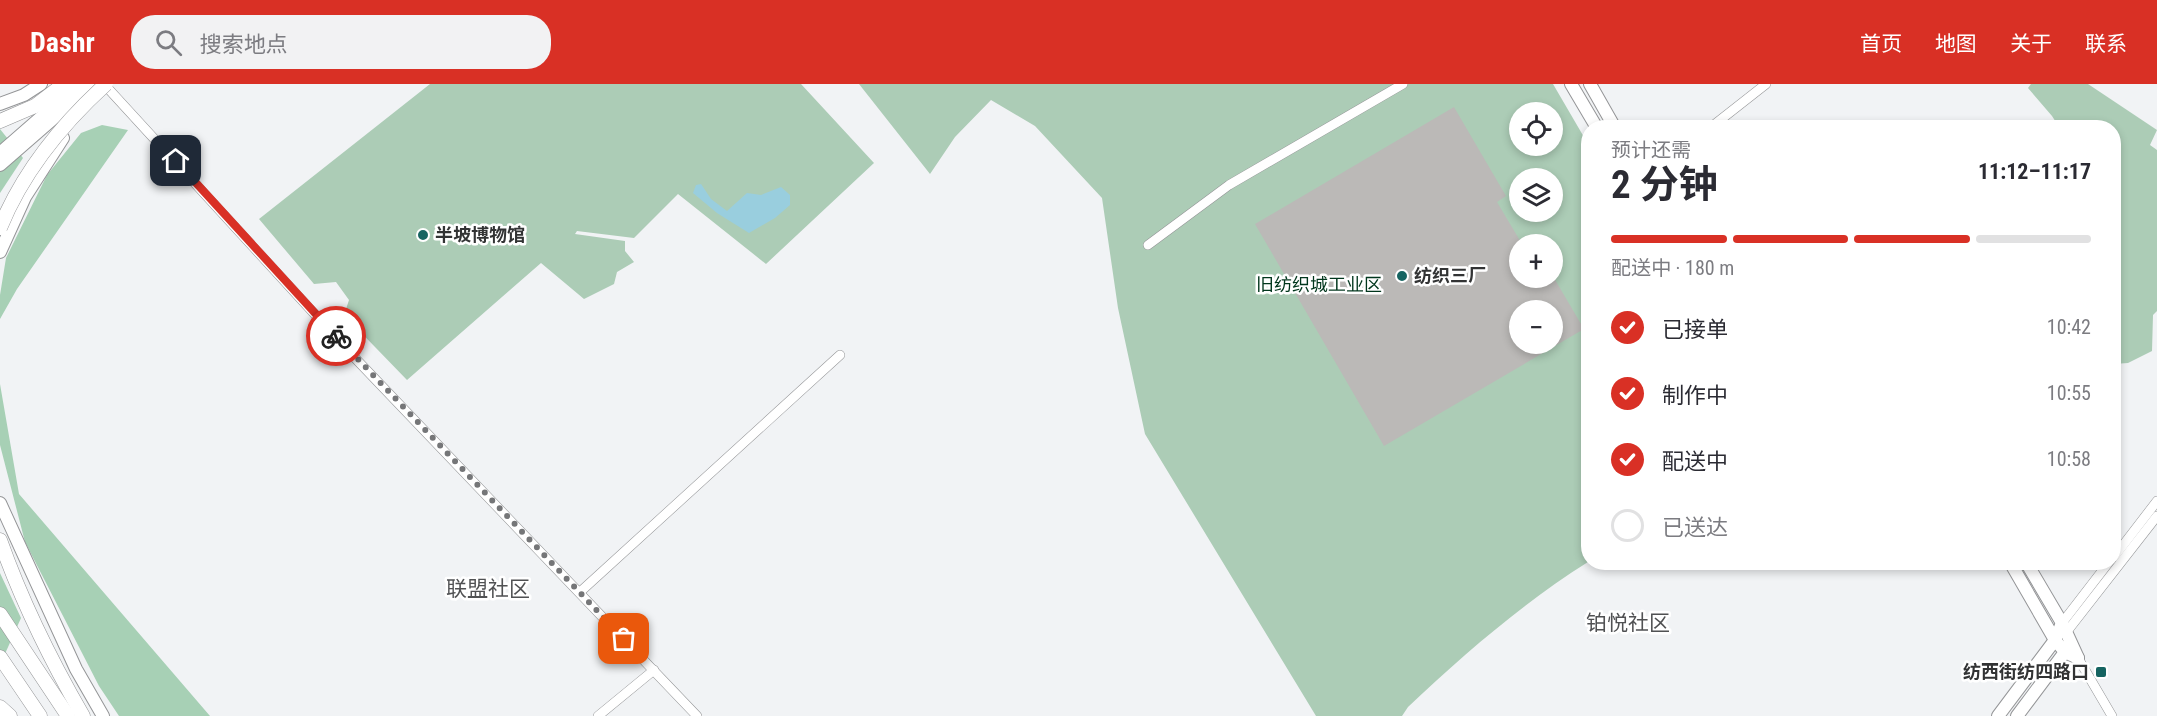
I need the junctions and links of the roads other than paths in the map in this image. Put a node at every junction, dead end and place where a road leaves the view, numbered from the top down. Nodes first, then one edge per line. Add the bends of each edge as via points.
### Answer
1 (41, 84) edge
2 (64, 84) edge
3 (79, 84) edge
4 (93, 84) edge
5 (1403, 84) edge
6 (1571, 84) edge
7 (1590, 84) edge
8 (1766, 84) edge
9 (109, 85) edge
10 (0, 104) edge
11 (1592, 120) edge
12 (1610, 120) edge
13 (1720, 120) edge
14 (0, 121) edge
15 (0, 153) edge
16 (0, 165) edge
17 (0, 228) edge
18 (1148, 245) dead end
19 (0, 252) edge
20 (840, 356) dead end
21 (2157, 501) edge
22 (0, 503) edge
23 (2157, 516) edge
24 (0, 540) edge
25 (2121, 548) edge
26 (2121, 560) edge
27 (2016, 570) edge
28 (2030, 570) edge
29 (2104, 570) edge
30 (2112, 570) edge
31 (580, 592) junction
32 (0, 614) edge
33 (2061, 632) junction
34 (2065, 652) junction
35 (0, 657) edge
36 (2078, 658) junction
37 (0, 666) edge
38 (654, 670) junction
39 (16, 681) junction
40 (0, 707) edge
41 (10, 716) edge
42 (40, 716) edge
43 (68, 716) edge
44 (83, 716) edge
45 (103, 716) edge
46 (598, 716) edge
47 (697, 716) edge
48 (1998, 716) edge
49 (2017, 716) edge
50 (2112, 716) edge

1 - 10 main road
2 - 14 highway via 35,106
3 - 15 main road
4 - 16 main road
5 - 18 street via 1229,185
6 - 11 main road
7 - 12 main road
8 - 13 street
9 - 17 highway, bridge via 84,104 48,146 10,203
9 - 19 main road via 52,152 25,197
9 - 31 street via 354,357
20 - 31 street
21 - 25 street
22 - 45 main road via 76,669
23 - 26 street
24 - 44 highway via 50,660
27 - 33 main road
28 - 33 main road
29 - 33 street
30 - 33 street
31 - 38 street
32 - 43 highway
33 - 34 main road
33 - 36 main road
33 - 48 main road
34 - 36 main road
34 - 49 main road
35 - 39 highway
36 - 50 street
37 - 39 highway
38 - 46 street
38 - 47 street
39 - 42 highway
40 - 41 highway

